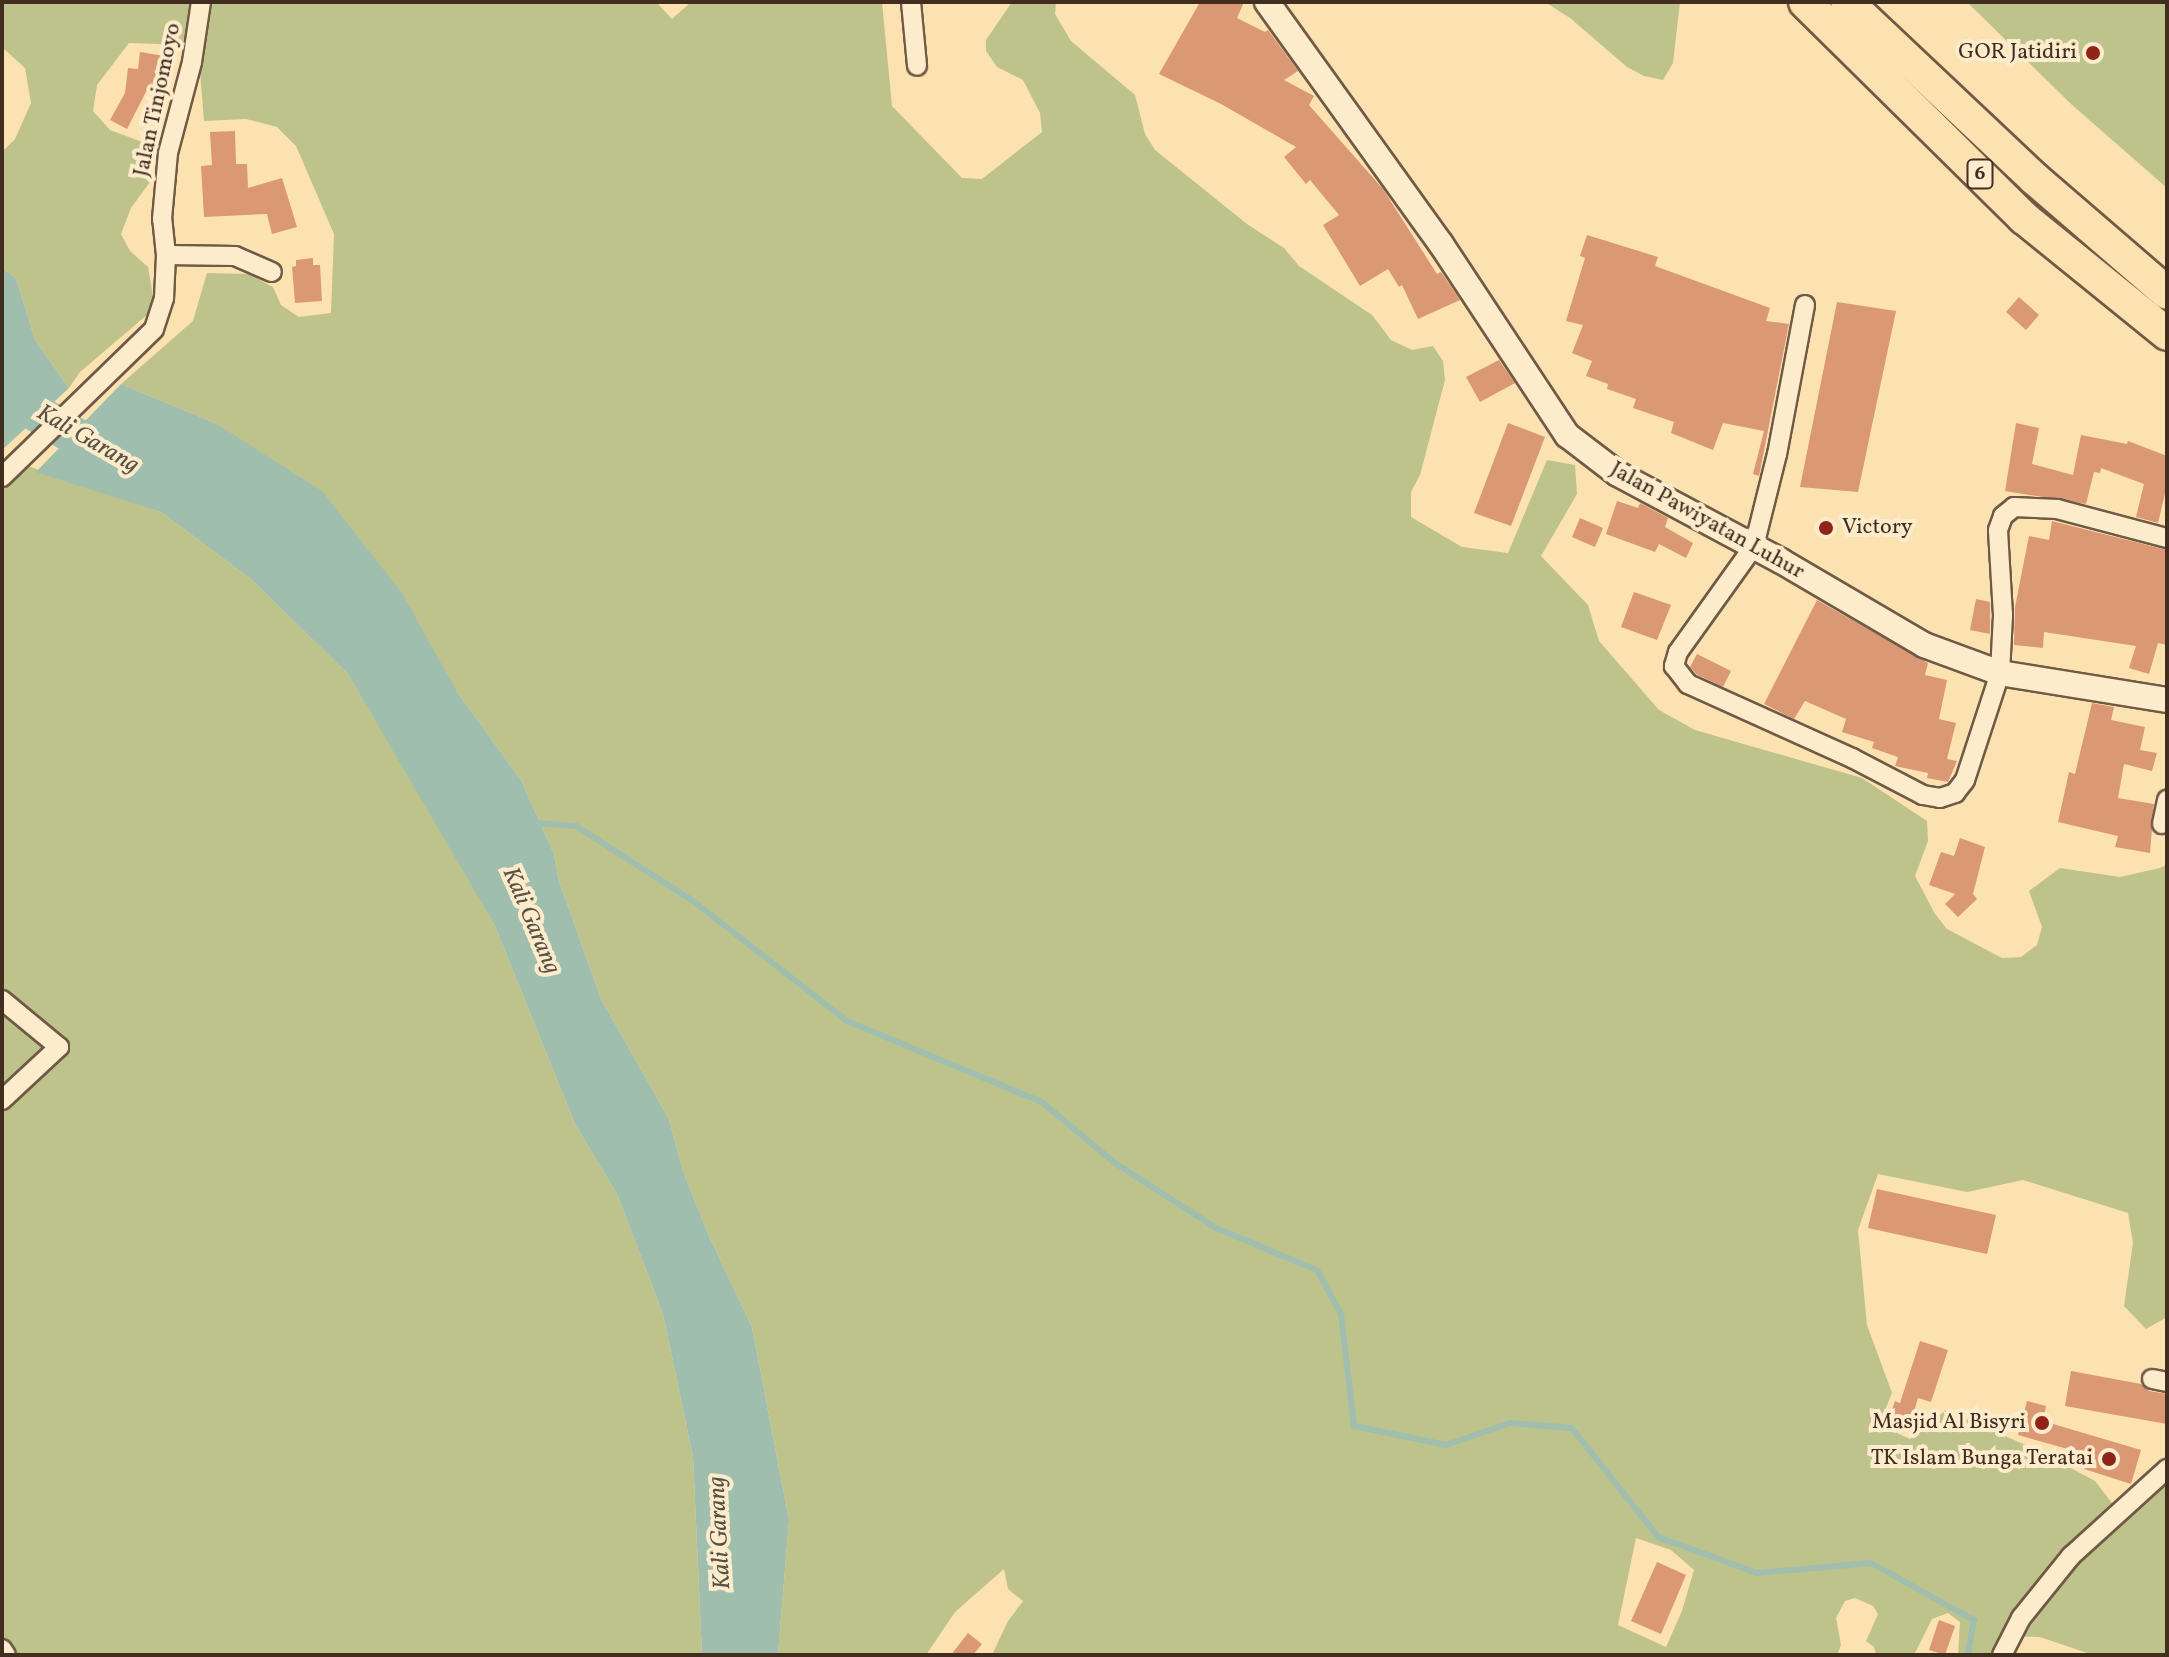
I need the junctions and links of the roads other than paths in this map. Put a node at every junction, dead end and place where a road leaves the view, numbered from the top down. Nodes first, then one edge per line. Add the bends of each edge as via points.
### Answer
1 (201, 2) edge
2 (911, 2) edge
3 (1267, 2) edge
4 (1805, 2) edge
5 (1847, 2) edge
6 (917, 66) dead end
7 (166, 255) junction
8 (272, 272) dead end
9 (2167, 293) edge
10 (1805, 305) dead end
11 (2167, 334) edge
12 (2, 477) edge
13 (2167, 538) edge
14 (1754, 546) junction
15 (2000, 673) junction
16 (2167, 700) edge
17 (2167, 800) edge
18 (2162, 824) dead end
19 (2, 1000) edge
20 (7, 1087) edge
21 (2167, 1469) edge
22 (2, 1649) edge
23 (6, 1655) edge
24 (2002, 1655) edge

1 - 7 street, Jalan Tinjomoyo via 192,62 168,153 162,219
2 - 6 street
3 - 14 main road, Jalan Pawiyatan Luhur via 1441,244 1567,435 1618,474
4 - 11 highway, 6 via 2024,218
5 - 9 highway, 6 via 2035,179
7 - 8 street via 222,254
7 - 12 street, Jalan Tinjomoyo via 164,298 154,329
10 - 14 street
13 - 15 street via 2057,509 2014,507 1998,530
14 - 15 main road, Jalan Pawiyatan Luhur via 1924,645
14 - 15 street via 1678,652 1674,666 1688,684 1923,795 1940,798 1955,793 1965,780
15 - 16 main road, Jalan Pawiyatan Luhur
17 - 18 street
19 - 20 street via 59,1047
21 - 24 street via 2071,1556 2021,1618
22 - 23 street

